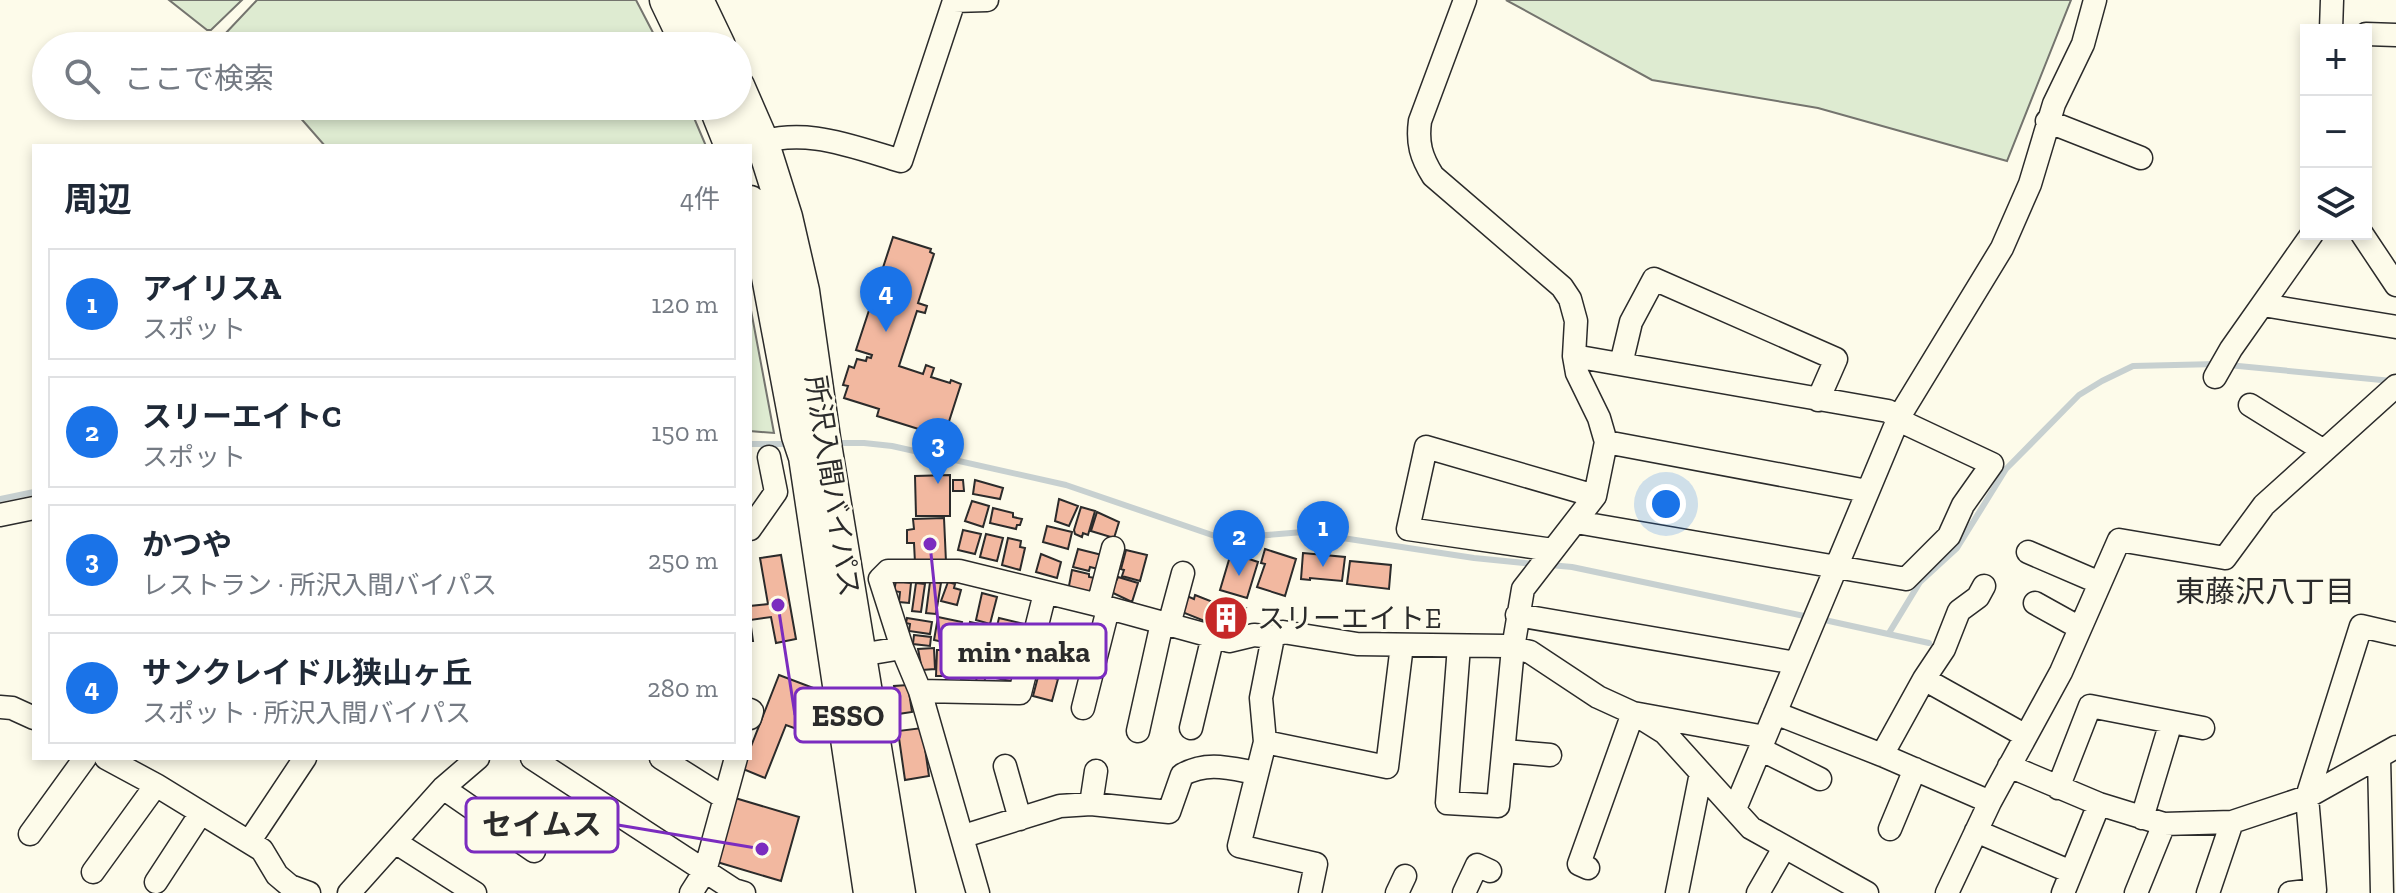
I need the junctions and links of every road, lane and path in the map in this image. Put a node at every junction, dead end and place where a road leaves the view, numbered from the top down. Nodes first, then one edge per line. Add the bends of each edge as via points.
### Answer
1 (666, 0) edge
2 (697, 0) edge
3 (987, 0) edge
4 (1465, 0) edge
5 (2095, 0) edge
6 (2332, 0) edge
7 (2331, 24) edge
8 (681, 32) edge
9 (712, 32) edge
10 (2372, 34) edge
11 (2396, 35) edge
12 (727, 120) edge
13 (743, 120) edge
14 (2047, 121) junction
15 (747, 144) edge
16 (752, 153) edge
17 (2141, 158) dead end
18 (752, 208) edge
19 (2308, 240) edge
20 (2366, 240) edge
21 (2396, 285) edge
22 (2263, 305) junction
23 (2396, 327) edge
24 (1574, 356) junction
25 (1621, 364) junction
26 (2215, 377) dead end
27 (2396, 386) edge
28 (1818, 400) junction
29 (2250, 405) dead end
30 (1899, 417) junction
31 (1606, 442) junction
32 (812, 451) junction
33 (2324, 451) junction
34 (760, 456) edge
35 (1867, 491) junction
36 (1595, 496) junction
37 (32, 508) edge
38 (0, 515) edge
39 (1576, 522) junction
40 (752, 526) edge
41 (1113, 548) dead end
42 (2028, 552) dead end
43 (1551, 553) junction
44 (1836, 567) junction
45 (1183, 573) dead end
46 (2100, 583) junction
47 (1984, 586) dead end
48 (1045, 593) junction
49 (2035, 603) dead end
50 (1103, 607) junction
51 (1517, 615) junction
52 (1165, 624) junction
53 (2080, 628) junction
54 (2396, 634) edge
55 (1213, 636) junction
56 (1273, 637) junction
57 (1402, 645) junction
58 (1459, 646) junction
59 (902, 648) junction
60 (1513, 648) junction
61 (860, 655) junction
62 (1796, 663) junction
63 (1924, 679) junction
64 (920, 691) junction
65 (0, 707) edge
66 (1083, 708) dead end
67 (1633, 713) junction
68 (1775, 713) junction
69 (32, 717) edge
70 (2171, 722) junction
71 (1191, 728) dead end
72 (2203, 728) dead end
73 (1138, 731) dead end
74 (2026, 736) junction
75 (1265, 742) junction
76 (1762, 743) junction
77 (1504, 751) junction
78 (2388, 752) edge
79 (1550, 755) dead end
80 (1882, 755) junction
81 (84, 760) edge
82 (110, 760) edge
83 (476, 760) edge
84 (535, 760) edge
85 (664, 760) edge
86 (735, 760) edge
87 (297, 761) edge
88 (1005, 766) dead end
89 (2009, 766) junction
90 (1915, 769) junction
91 (1096, 771) dead end
92 (1256, 773) junction
93 (1701, 773) junction
94 (1820, 779) dead end
95 (2388, 780) edge
96 (156, 785) junction
97 (443, 788) junction
98 (2058, 788) junction
99 (723, 797) junction
100 (2307, 797) junction
101 (1990, 802) junction
102 (1091, 804) junction
103 (2099, 804) junction
104 (1735, 809) junction
105 (201, 813) junction
106 (1020, 819) junction
107 (2153, 821) junction
108 (2232, 822) junction
109 (1890, 829) dead end
110 (1976, 831) junction
111 (30, 834) dead end
112 (964, 836) junction
113 (249, 842) junction
114 (395, 842) junction
115 (1784, 848) junction
116 (534, 851) dead end
117 (1588, 868) dead end
118 (705, 871) junction
119 (1490, 871) dead end
120 (93, 872) dead end
121 (156, 882) dead end
122 (2067, 882) edge
123 (1857, 891) edge
124 (309, 893) edge
125 (349, 893) edge
126 (475, 893) edge
127 (691, 893) edge
128 (744, 893) edge
129 (870, 893) edge
130 (899, 893) edge
131 (978, 893) edge
132 (1310, 893) edge
133 (1464, 893) edge
134 (1677, 893) edge
135 (1758, 893) edge
136 (1947, 893) edge
137 (2136, 893) edge
138 (2208, 893) edge
139 (2290, 893) edge
140 (2382, 893) edge

1 - 8 highway
2 - 9 highway
3 - 15 street via 954,1 901,161 822,137
4 - 24 street via 1420,121 1423,159 1433,176 1562,287 1576,321
5 - 14 street via 2083,44
6 - 7 street
10 - 11 street
12 - 15 highway, 所沢入間バイパス
13 - 15 highway, 所沢入間バイパス
14 - 17 street
14 - 30 street via 2030,184 2002,248
16 - 32 highway, 所沢入間バイパス via 786,217 803,291
18 - 32 highway, 所沢入間バイパス
19 - 22 street
20 - 21 street
22 - 23 street
22 - 26 street
24 - 25 street
24 - 31 street
25 - 28 street
25 - 28 street via 1631,322 1654,279 1836,359
27 - 33 street
28 - 30 street
29 - 33 street
30 - 35 street
30 - 44 street via 1992,464 1949,536 1906,579
31 - 35 street
31 - 36 street
32 - 34 street
32 - 61 highway, 所沢入間バイパス
32 - 129 highway, 所沢入間バイパス
33 - 46 street via 2264,505 2225,558 2119,540
34 - 40 street via 776,492
35 - 44 street
36 - 39 street
36 - 43 street via 1426,447 1408,529
37 - 38 street
39 - 43 street
39 - 44 street
41 - 50 street
42 - 46 street
43 - 51 street via 1523,589
44 - 62 street
45 - 52 street
46 - 53 street
47 - 63 street via 1959,611 1944,649
48 - 50 street
48 - 59 street via 959,571 888,571 880,579
48 - 64 street via 1020,693
49 - 53 street
50 - 52 street
50 - 66 street
51 - 60 street
51 - 62 street
52 - 55 street
52 - 73 street
53 - 74 street
54 - 100 street via 2361,626
55 - 56 street via 1229,641
55 - 71 street
56 - 57 street via 1283,632
56 - 75 street via 1261,698
57 - 58 street
57 - 75 street via 1387,767
58 - 60 street
58 - 77 street via 1447,803 1498,806
59 - 61 street
59 - 64 street
60 - 67 street via 1530,652 1598,697
60 - 77 street
61 - 130 highway, 所沢入間バイパス
62 - 68 street
63 - 74 street
63 - 80 street
64 - 112 street
65 - 69 street
67 - 76 street
67 - 93 street via 1665,733
67 - 117 street via 1579,864
68 - 76 street
68 - 80 street
70 - 72 street
70 - 98 street via 2090,706
70 - 107 street
74 - 89 street
75 - 92 street
76 - 94 street
76 - 104 street
77 - 79 street
78 - 95 street
78 - 100 street
80 - 90 street
81 - 111 street
82 - 96 street
83 - 97 street
84 - 118 street
85 - 99 street
86 - 99 street
87 - 113 street
88 - 106 street
89 - 98 street
89 - 101 street
90 - 101 street
90 - 109 street
91 - 102 street
92 - 102 street via 1213,766 1193,769 1182,775 1169,812
92 - 132 street via 1239,846 1316,864
93 - 104 street
93 - 134 street
95 - 140 street
96 - 105 street
96 - 120 street
97 - 114 street
97 - 116 street
98 - 103 street
99 - 118 street
100 - 108 street
100 - 139 street via 2315,890
101 - 110 street
102 - 106 street via 1060,806
103 - 107 street
103 - 122 street
104 - 115 street via 1751,828
105 - 113 street
105 - 121 street
106 - 112 street
107 - 108 street
107 - 137 street
108 - 138 street
110 - 122 street
110 - 136 street
112 - 131 street
113 - 124 street via 262,850 277,875
114 - 125 street
114 - 126 street
115 - 123 street
115 - 135 street
118 - 127 street
118 - 128 street
119 - 133 street via 1477,865

